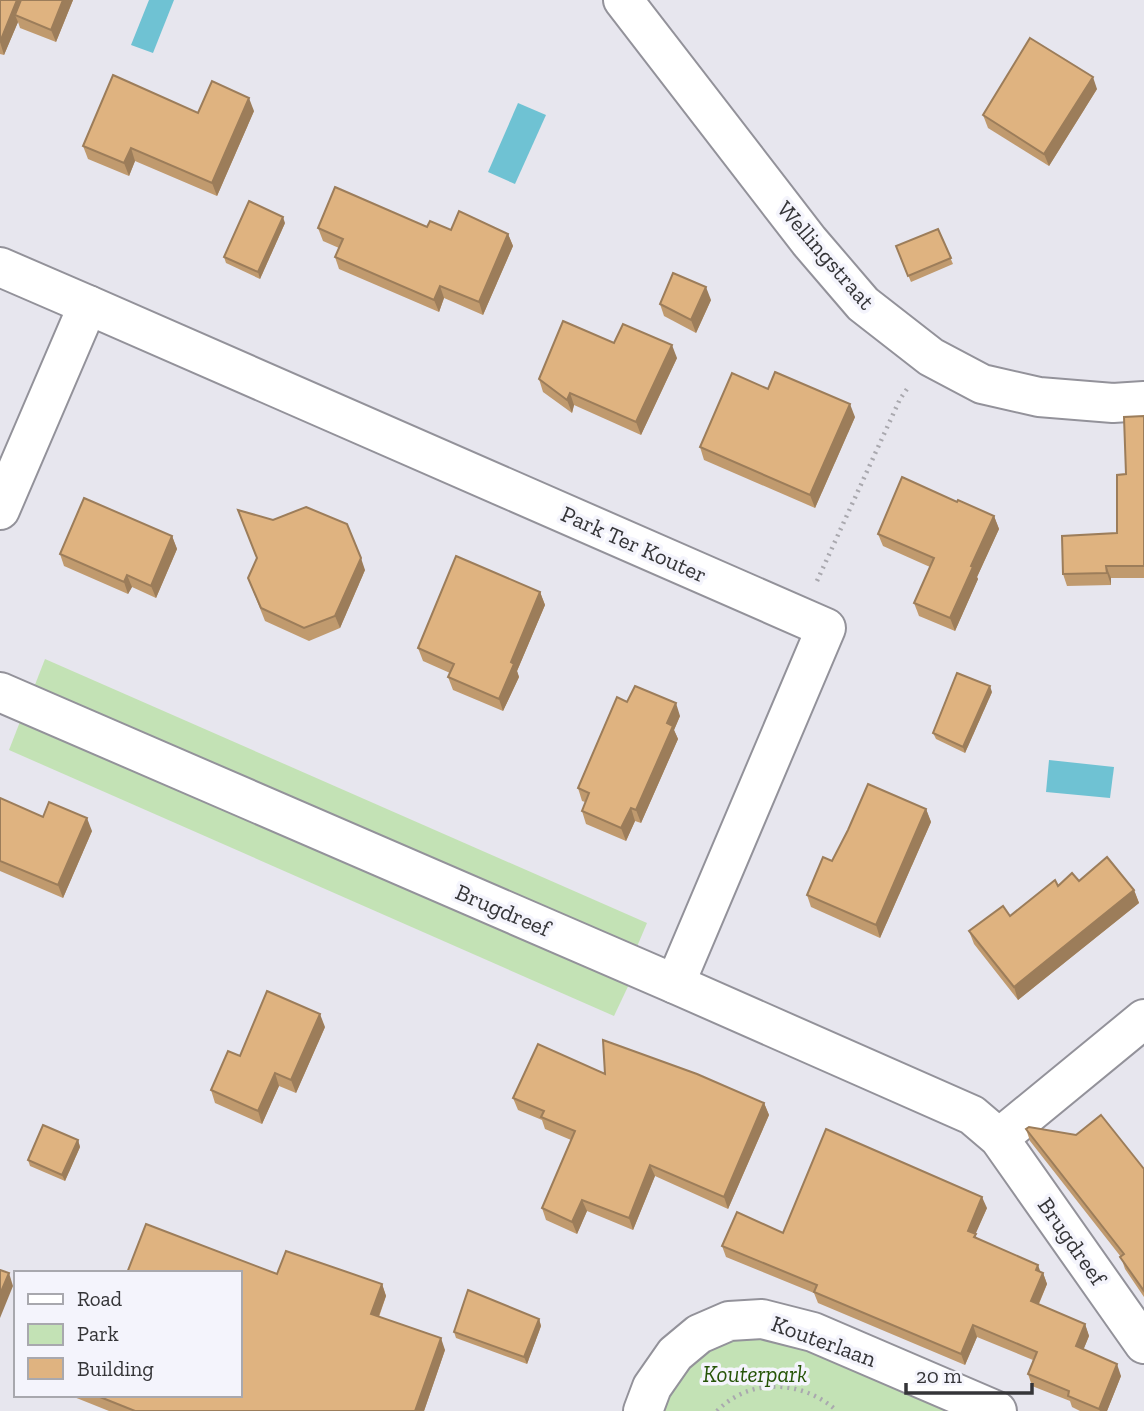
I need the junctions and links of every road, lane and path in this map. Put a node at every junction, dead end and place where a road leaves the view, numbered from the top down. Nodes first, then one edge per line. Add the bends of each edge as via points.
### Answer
1 (623, 0) edge
2 (0, 267) edge
3 (88, 305) junction
4 (931, 357) junction
5 (1144, 401) edge
6 (0, 510) edge
7 (801, 617) junction
8 (0, 692) edge
9 (675, 984) junction
10 (1144, 1019) edge
11 (999, 1138) junction
12 (1144, 1344) edge
13 (643, 1411) edge
14 (717, 1411) edge
15 (837, 1411) edge
16 (998, 1411) edge

1 - 4 street, Wellingstraat via 863,304
2 - 3 street, Park Ter Kouter
3 - 6 street
3 - 7 street, Park Ter Kouter
4 - 5 street, Wellingstraat via 982,384 1040,397
4 - 7 path via 900,399
7 - 9 street, Park Ter Kouter via 826,628
8 - 9 street, Brugdreef
9 - 11 street, Brugdreef via 972,1115
10 - 11 street
11 - 12 street, Brugdreef
13 - 16 street, Kouterlaan via 652,1387 675,1354 699,1334 729,1321 762,1319 813,1332
14 - 15 path via 749,1390 778,1386 805,1391

